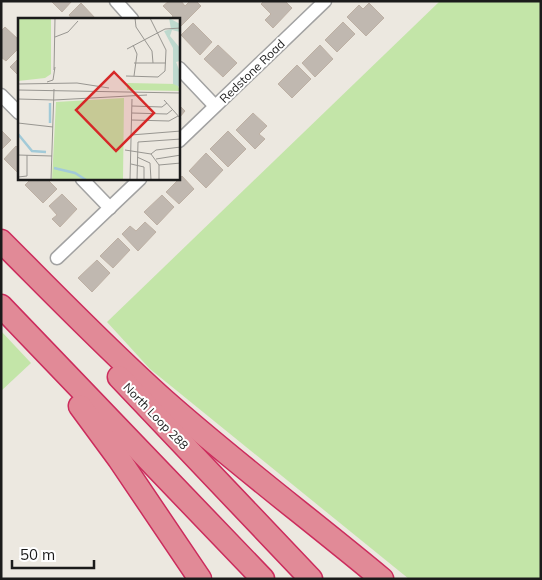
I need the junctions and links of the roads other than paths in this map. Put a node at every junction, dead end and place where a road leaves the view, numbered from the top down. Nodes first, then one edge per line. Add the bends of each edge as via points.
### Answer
1 (116, 1) edge
2 (322, 2) edge
3 (131, 18) edge
4 (180, 69) edge
5 (1, 95) edge
6 (215, 106) junction
7 (18, 112) edge
8 (180, 140) edge
9 (83, 180) edge
10 (139, 180) edge
11 (110, 208) junction
12 (1, 241) edge
13 (1, 254) edge
14 (57, 258) dead end
15 (1, 307) edge
16 (200, 579) edge
17 (263, 579) edge
18 (311, 579) edge
19 (382, 579) edge

1 - 3 street
2 - 6 street, Redstone Road
4 - 6 street
5 - 7 street
6 - 8 street, Redstone Road
9 - 11 street
10 - 11 street
11 - 14 street
12 - 19 highway via 163,399
13 - 18 highway, North Loop 288
15 - 16 highway via 96,427
15 - 17 highway

